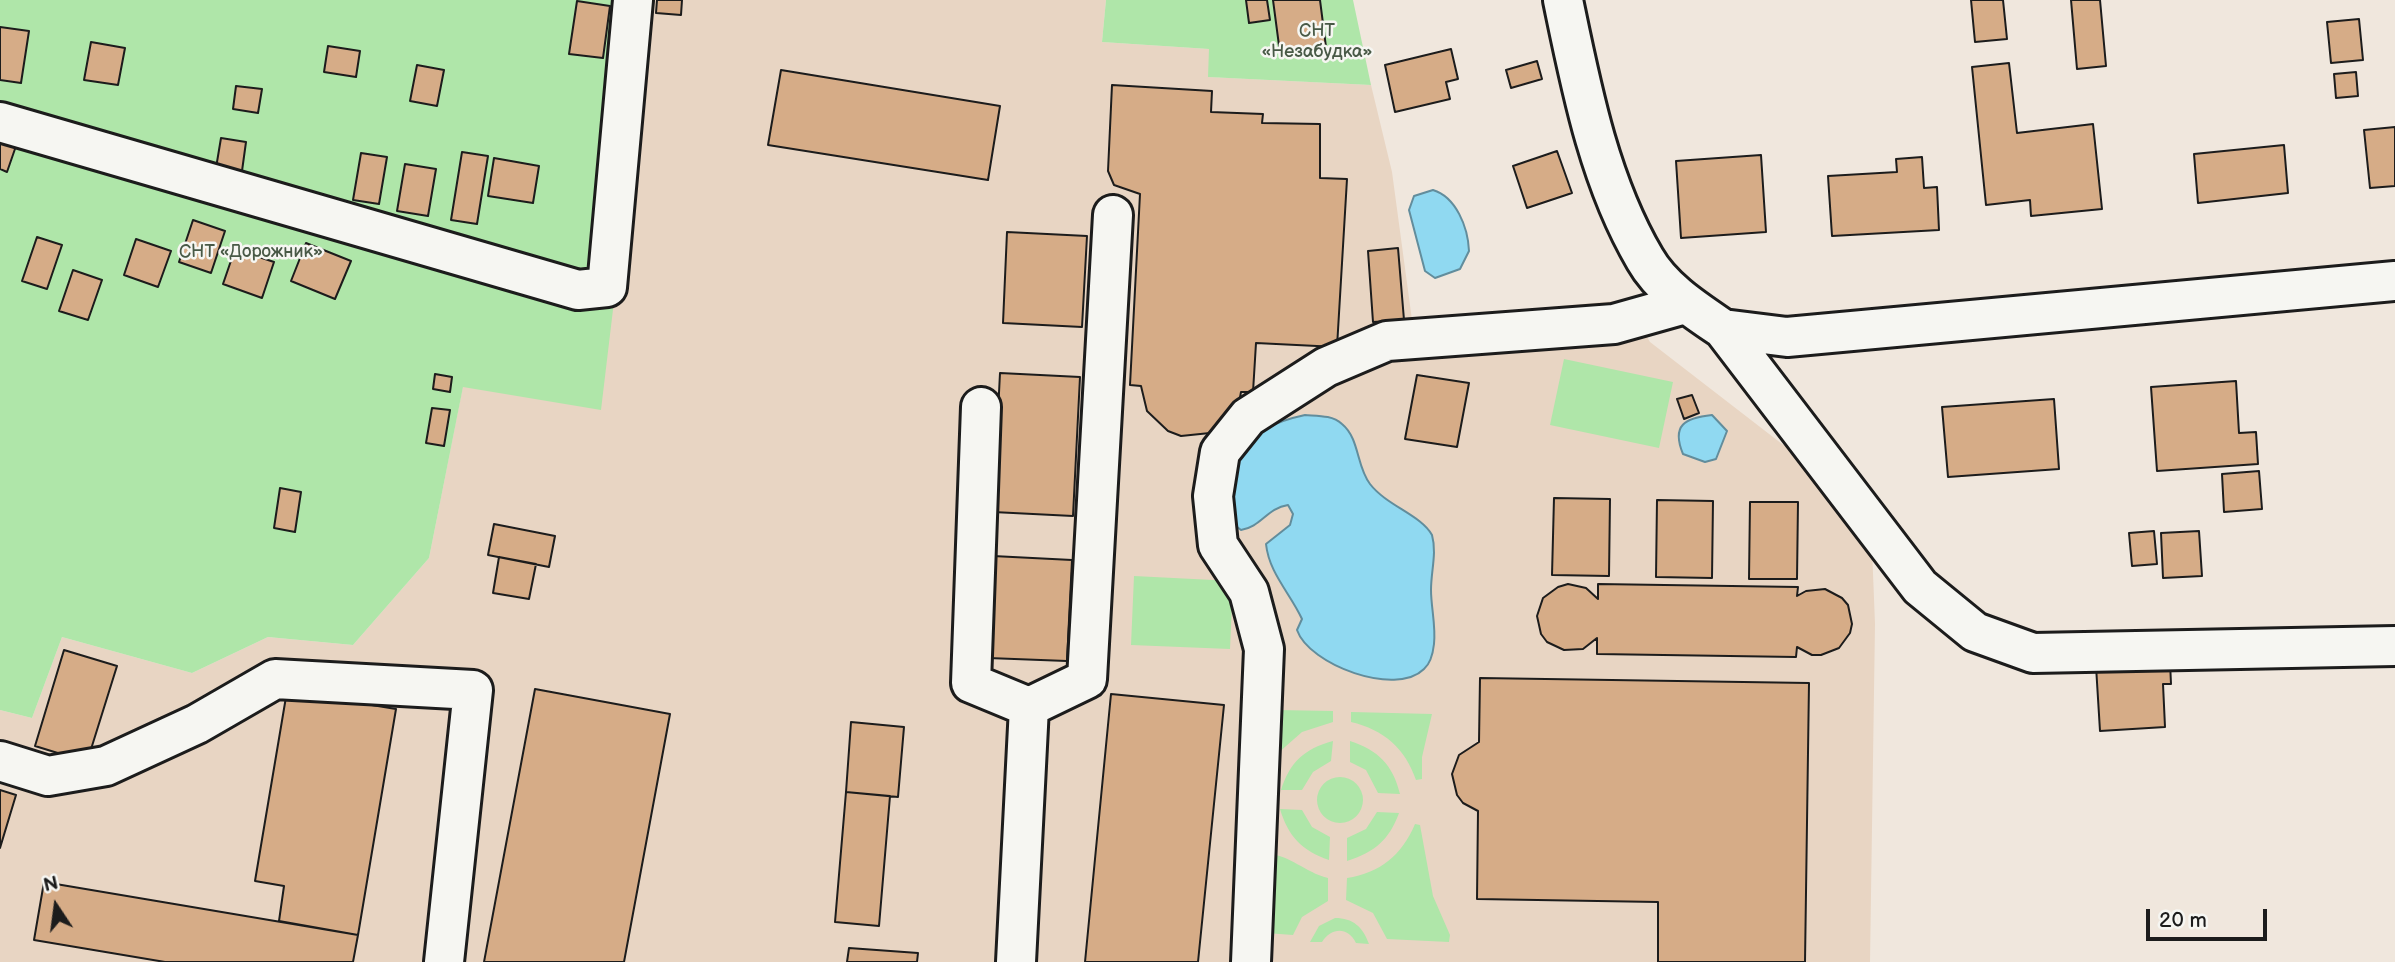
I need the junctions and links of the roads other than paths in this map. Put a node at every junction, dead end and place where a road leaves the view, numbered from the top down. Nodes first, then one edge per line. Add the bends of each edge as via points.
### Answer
1 (633, 0) edge
2 (1563, 0) edge
3 (0, 122) edge
4 (1113, 215) dead end
5 (2395, 281) edge
6 (1685, 304) junction
7 (1723, 329) junction
8 (981, 407) dead end
9 (2395, 646) edge
10 (1029, 707) junction
11 (0, 761) edge
12 (444, 962) edge
13 (1016, 962) edge
14 (1251, 962) edge

1 - 3 street via 607,287 578,290
2 - 6 street via 1586,110 1616,198 1645,260
4 - 10 street via 1087,680
5 - 7 street via 1787,337
6 - 7 street
6 - 14 street via 1614,324 1387,341 1294,386 1248,417 1220,452 1213,496 1218,545 1249,592 1264,649
7 - 9 street via 1920,587 1975,632 2034,653
8 - 10 street via 971,683
10 - 13 street
11 - 12 street via 48,776 106,766 197,724 275,680 473,690

